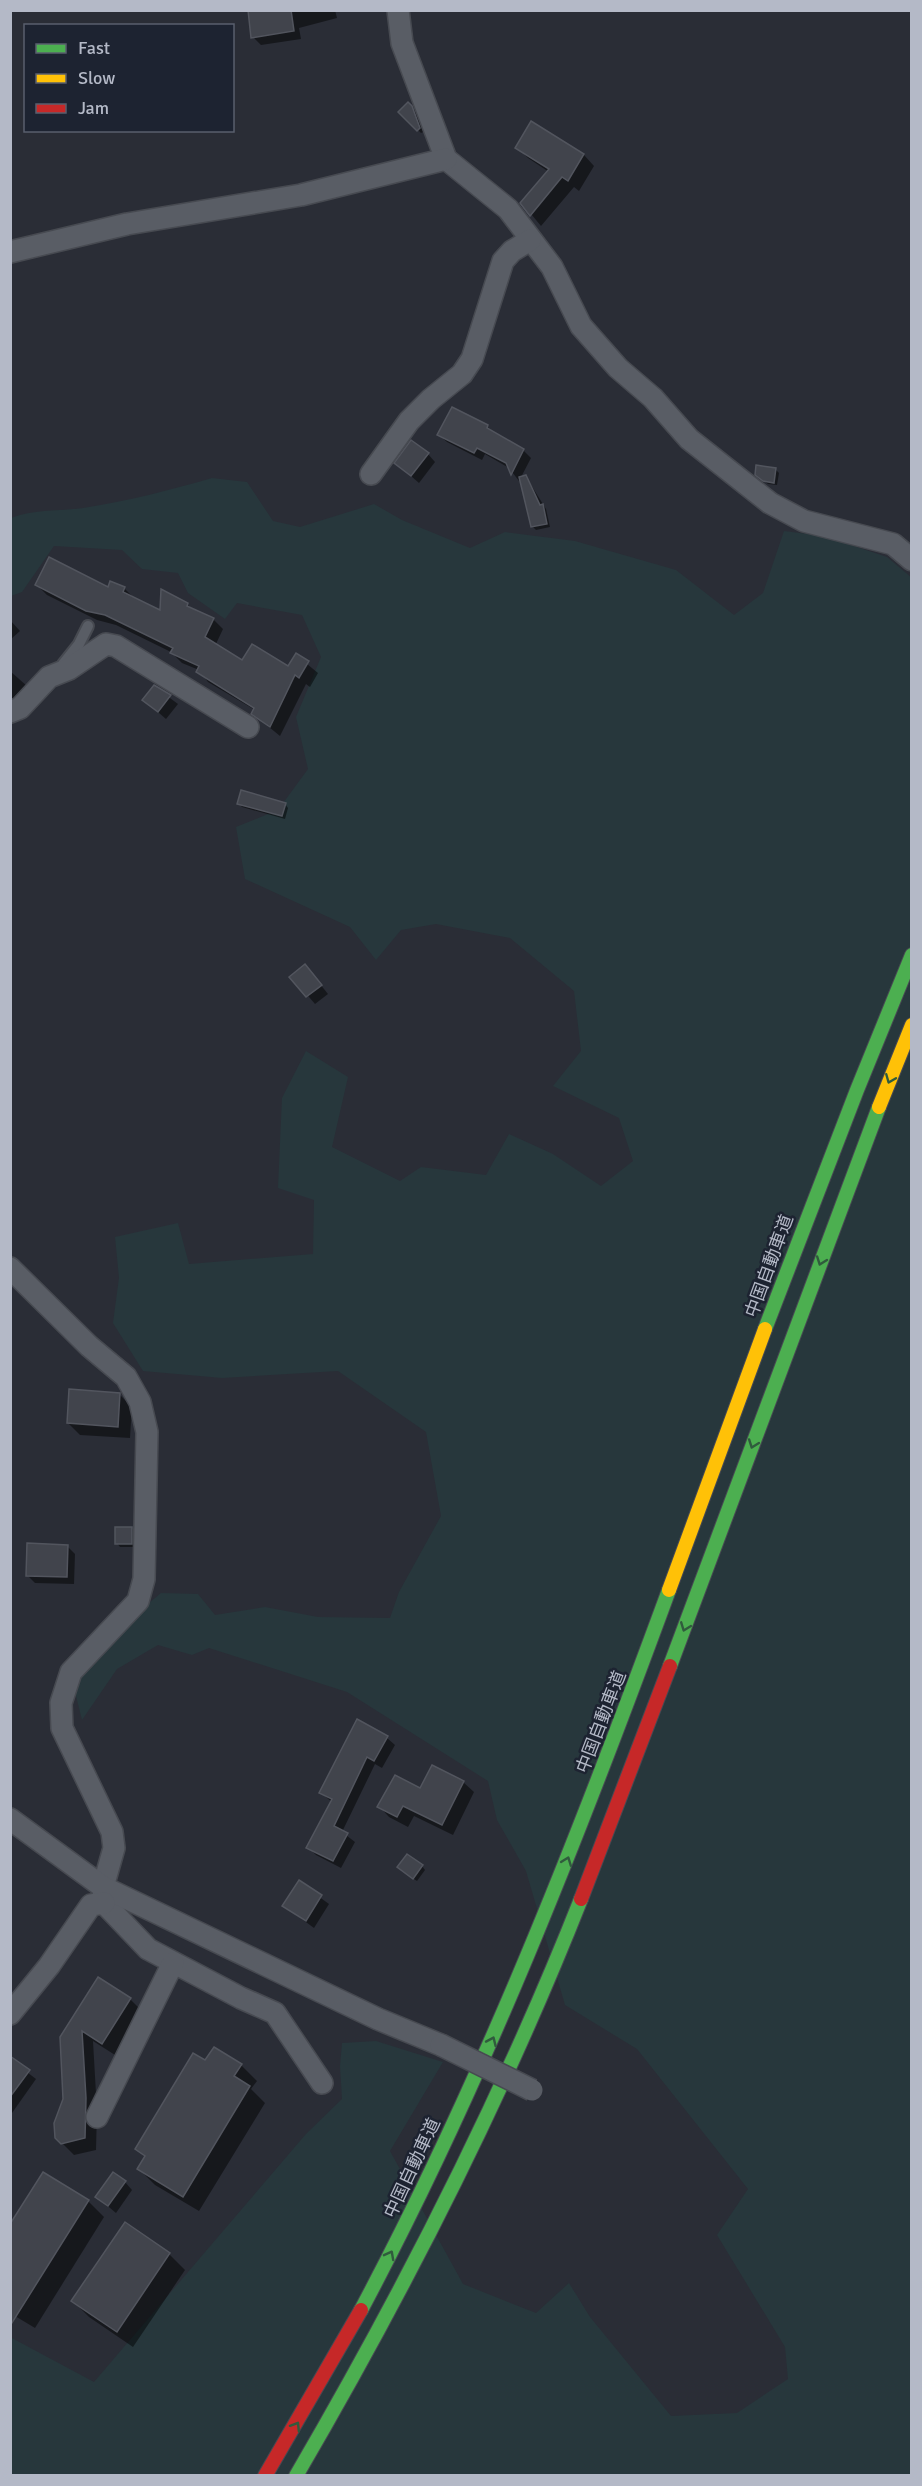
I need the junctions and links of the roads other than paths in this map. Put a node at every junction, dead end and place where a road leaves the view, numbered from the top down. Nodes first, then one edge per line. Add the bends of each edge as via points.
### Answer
1 (399, 10) edge
2 (446, 159) junction
3 (530, 240) junction
4 (10, 252) edge
5 (371, 474) dead end
6 (912, 560) edge
7 (88, 626) dead end
8 (50, 677) junction
9 (10, 712) edge
10 (248, 727) dead end
11 (912, 955) edge
12 (912, 1025) edge
13 (10, 1268) edge
14 (10, 1818) edge
15 (103, 1895) junction
16 (173, 1963) junction
17 (10, 2014) edge
18 (322, 2083) dead end
19 (532, 2090) dead end
20 (97, 2117) dead end
21 (265, 2475) edge
22 (296, 2475) edge

1 - 2 street via 402,43
2 - 3 street via 508,208
2 - 4 street via 301,195 127,224
3 - 5 street via 503,261 472,359 462,374 409,421
3 - 6 street via 552,267 581,326 689,439 770,503 804,520 893,544
7 - 8 lane via 79,644
8 - 9 street via 20,708
8 - 10 street via 106,644 116,646
21 -> 11 highway, 中国自動車道 via 330,2370 399,2239 495,2035 628,1704 833,1145
12 -> 22 highway via 856,1161 570,1927 514,2057 420,2253 353,2381
13 - 15 street via 126,1377 140,1402 147,1432 144,1579 138,1601 71,1672 61,1703 62,1728 112,1832 114,1848
14 - 15 street
15 - 16 street via 148,1949
15 - 17 street via 91,1905 37,1983
15 - 19 street, bridge via 441,2045
16 - 18 street via 275,2013
16 - 20 street

